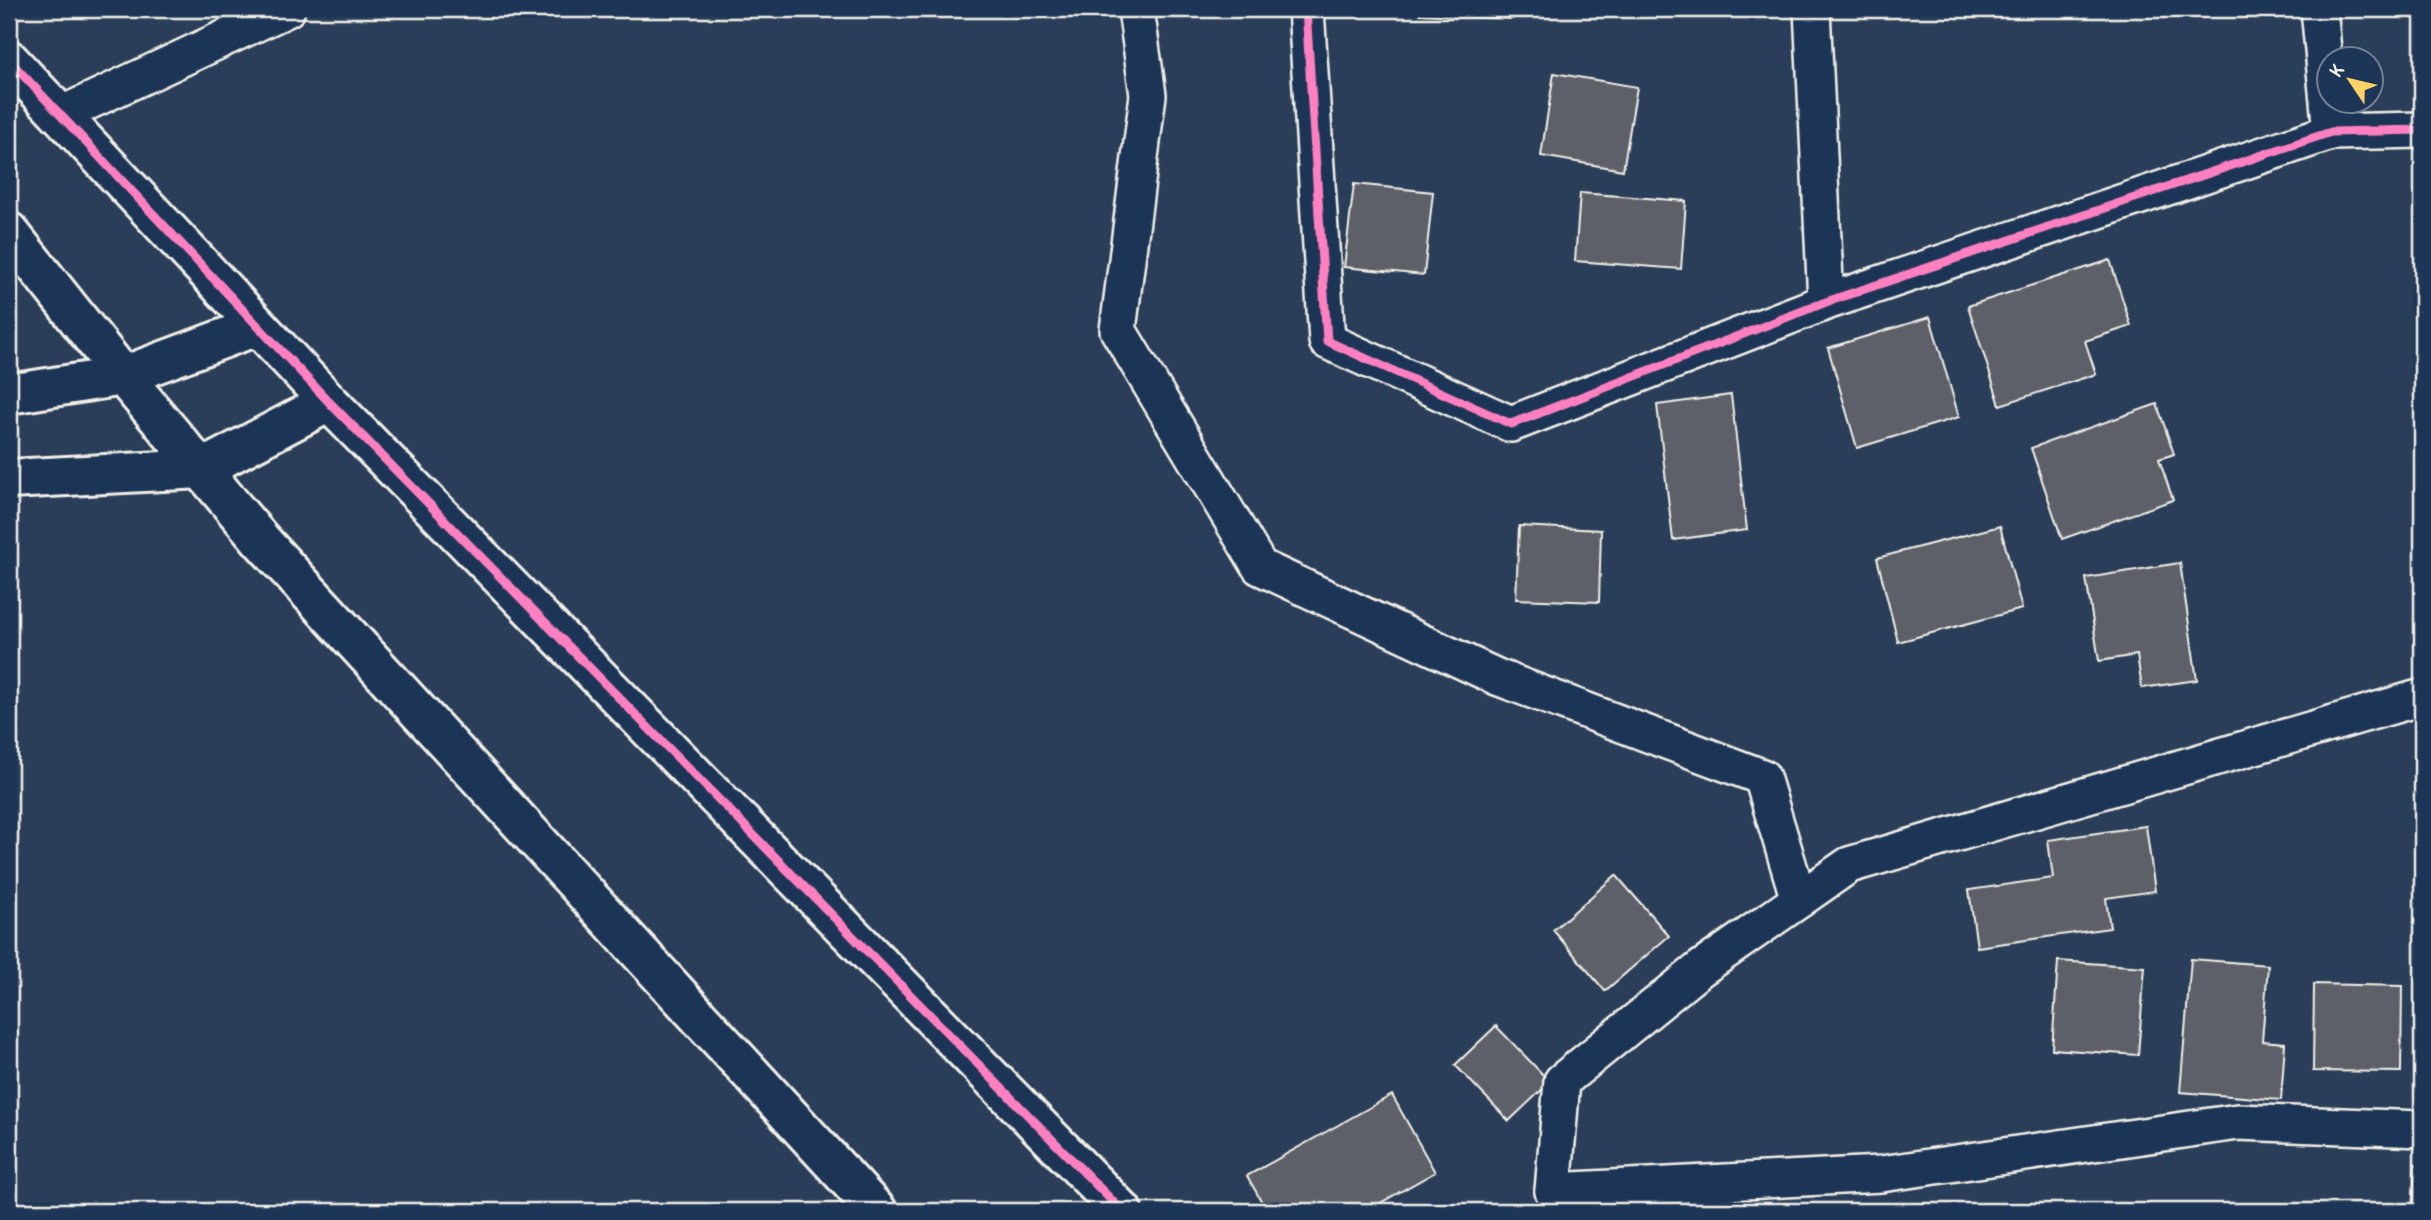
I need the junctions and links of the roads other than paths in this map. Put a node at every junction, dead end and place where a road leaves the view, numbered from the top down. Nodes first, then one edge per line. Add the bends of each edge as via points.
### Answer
1 (287, 9) edge
2 (1136, 9) edge
3 (1307, 9) edge
4 (1812, 9) edge
5 (2319, 9) edge
6 (9, 60) edge
7 (60, 115) junction
8 (2422, 130) edge
9 (2331, 132) junction
10 (9, 232) edge
11 (1826, 302) junction
12 (257, 326) junction
13 (123, 376) junction
14 (9, 394) edge
15 (329, 402) junction
16 (202, 469) junction
17 (9, 479) edge
18 (2422, 697) edge
19 (1799, 900) junction
20 (2422, 1129) edge
21 (1559, 1201) edge
22 (877, 1211) edge
23 (1122, 1211) edge

1 - 7 street
2 - 19 street via 1148,95 1118,330 1259,567 1497,677 1762,777
3 - 11 street via 1327,341 1511,424
4 - 11 street
5 - 9 street
6 - 7 street
7 - 12 street
8 - 9 street
9 - 11 street
10 - 13 street
12 - 13 street
12 - 15 street
13 - 14 street
13 - 16 street
15 - 16 street
15 - 23 street
16 - 17 street
16 - 22 street via 261,540
18 - 19 street via 1849,865
19 - 21 street via 1700,969 1562,1081
20 - 21 street via 2238,1122 1881,1174

